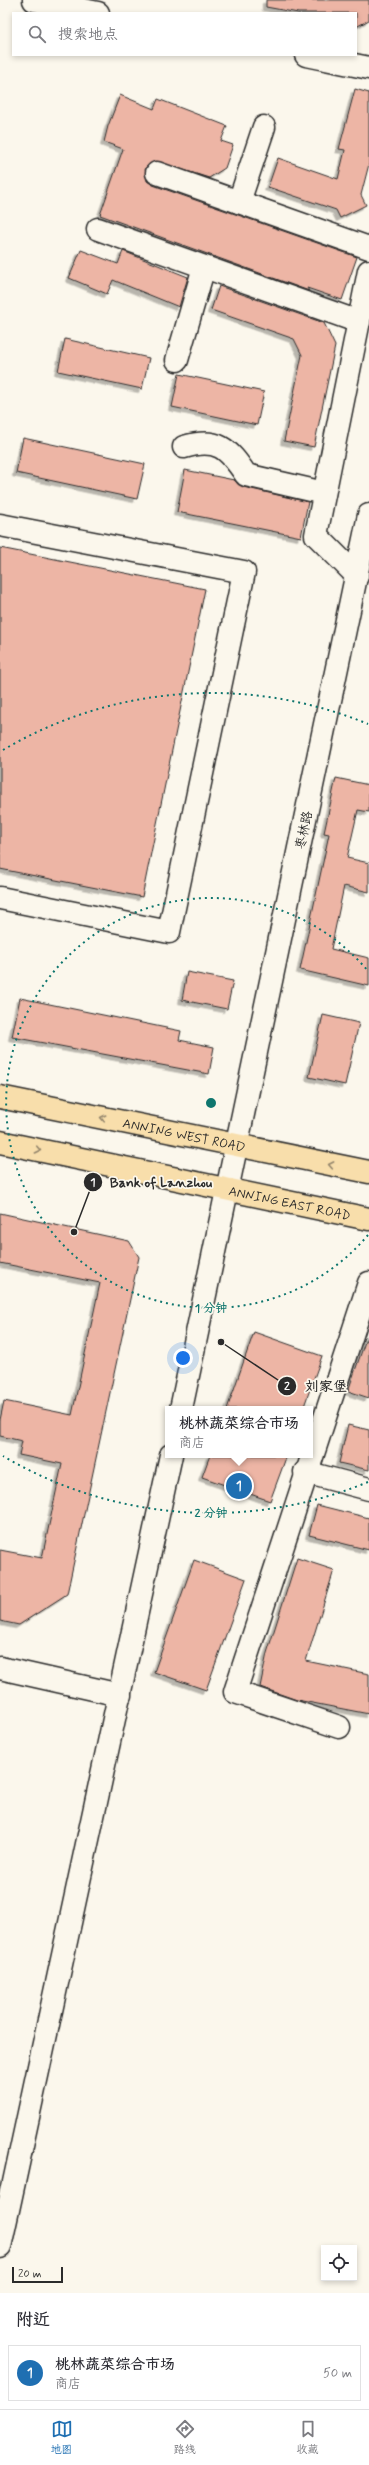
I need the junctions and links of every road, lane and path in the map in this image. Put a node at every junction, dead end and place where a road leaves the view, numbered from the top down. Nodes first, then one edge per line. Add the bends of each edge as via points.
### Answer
1 (34, 0) edge
2 (93, 12) edge
3 (311, 56) edge
4 (369, 68) edge
5 (264, 127) dead end
6 (157, 172) dead end
7 (239, 202) junction
8 (98, 230) dead end
9 (369, 248) edge
10 (204, 267) junction
11 (369, 271) edge
12 (359, 322) junction
13 (177, 360) dead end
14 (184, 447) dead end
15 (324, 493) junction
16 (369, 515) edge
17 (0, 525) edge
18 (356, 576) junction
19 (0, 898) edge
20 (0, 1097) edge
21 (0, 1142) edge
22 (237, 1146) junction
23 (369, 1172) edge
24 (227, 1190) junction
25 (369, 1219) edge
26 (369, 1283) edge
27 (182, 1406) edge
28 (313, 1448) edge
29 (170, 1458) edge
30 (310, 1458) edge
31 (305, 1472) junction
32 (369, 1489) edge
33 (0, 1668) edge
34 (120, 1695) junction
35 (339, 1727) dead end
36 (0, 2247) edge

1 - 2 street
3 - 4 street
5 - 7 street
6 - 7 street
7 - 9 street
8 - 10 street
10 - 12 street
10 - 13 street
11 - 12 street
12 - 15 street
14 - 15 street via 201,442 216,444 235,459 246,475
15 - 18 street via 316,534
16 - 18 street, 枣林路
17 - 19 street via 244,572 169,932
18 - 22 street, 枣林路
22 -> 20 main road, ANNING WEST ROAD
21 -> 24 main road, ANNING EAST ROAD
23 -> 22 main road, ANNING WEST ROAD
22 - 24 street, 枣林路
24 - 25 main road, ANNING EAST ROAD
24 - 27 street, 枣林路
26 - 28 street
29 - 34 street
30 - 31 street
31 - 32 street
31 - 35 street via 235,1692
33 - 34 street
34 - 36 street

